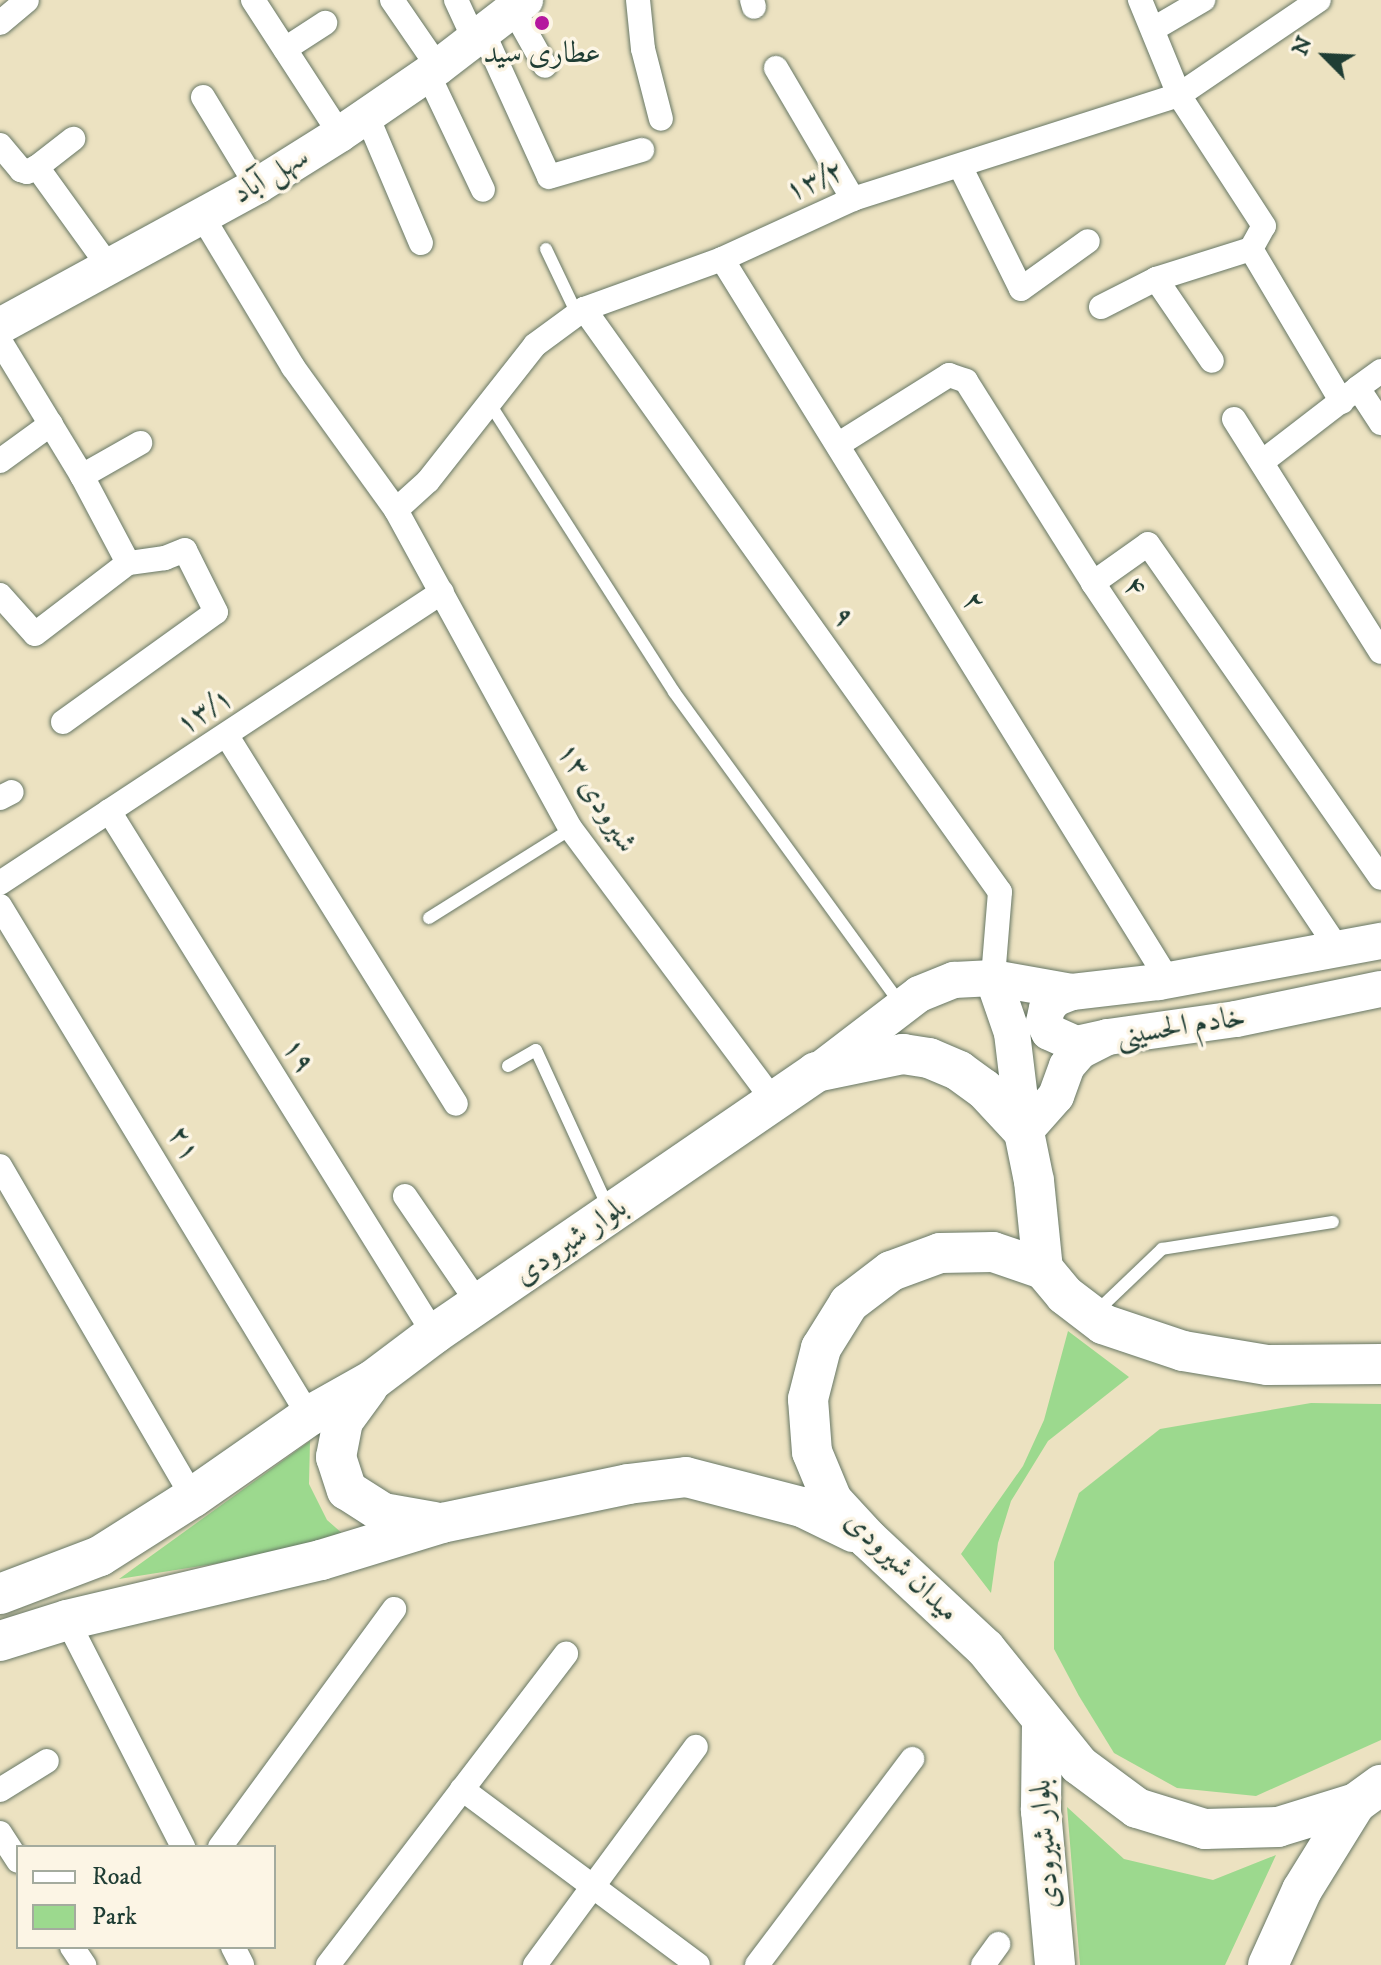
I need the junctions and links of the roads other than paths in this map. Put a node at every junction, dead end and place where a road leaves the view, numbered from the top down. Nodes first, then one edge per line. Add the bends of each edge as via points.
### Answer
1 (27, 0) edge
2 (253, 0) edge
3 (392, 0) edge
4 (456, 0) edge
5 (638, 0) edge
6 (1140, 0) edge
7 (1203, 0) edge
8 (1319, 0) edge
9 (519, 5) edge
10 (0, 23) edge
11 (325, 23) dead end
12 (1155, 28) junction
13 (479, 36) junction
14 (285, 49) junction
15 (545, 66) dead end
16 (776, 68) dead end
17 (433, 71) junction
18 (1179, 95) junction
19 (203, 97) dead end
20 (661, 119) dead end
21 (354, 125) junction
22 (73, 139) dead end
23 (0, 145) edge
24 (642, 150) dead end
25 (960, 166) junction
26 (37, 167) junction
27 (257, 186) junction
28 (483, 190) dead end
29 (853, 199) junction
30 (202, 216) junction
31 (1088, 241) dead end
32 (421, 243) dead end
33 (546, 249) dead end
34 (1251, 249) junction
35 (722, 259) junction
36 (109, 267) junction
37 (1156, 279) junction
38 (1101, 307) dead end
39 (580, 311) junction
40 (0, 326) edge
41 (0, 341) edge
42 (1212, 361) dead end
43 (1363, 385) edge
44 (490, 404) junction
45 (1234, 419) dead end
46 (1381, 423) edge
47 (51, 424) junction
48 (140, 443) dead end
49 (839, 444) junction
50 (0, 461) edge
51 (1262, 462) junction
52 (82, 476) junction
53 (396, 510) junction
54 (128, 563) junction
55 (1093, 583) junction
56 (442, 592) junction
57 (0, 595) edge
58 (1381, 652) edge
59 (63, 722) dead end
60 (227, 736) junction
61 (109, 811) junction
62 (571, 829) junction
63 (1381, 878) edge
64 (0, 883) edge
65 (0, 906) edge
66 (429, 918) dead end
67 (1381, 941) edge
68 (1338, 949) junction
69 (993, 978) junction
70 (1168, 980) junction
71 (1381, 989) edge
72 (1072, 992) junction
73 (902, 1007) junction
74 (1108, 1037) junction
75 (508, 1066) dead end
76 (816, 1072) junction
77 (773, 1100) junction
78 (456, 1104) dead end
79 (1024, 1132) junction
80 (0, 1166) edge
81 (405, 1196) dead end
82 (611, 1215) junction
83 (1333, 1222) dead end
84 (1043, 1269) junction
85 (480, 1306) junction
86 (1092, 1315) junction
87 (434, 1334) junction
88 (1381, 1364) edge
89 (373, 1380) junction
90 (309, 1416) junction
91 (193, 1497) junction
92 (442, 1523) junction
93 (868, 1539) junction
94 (0, 1594) edge
95 (394, 1609) dead end
96 (67, 1620) junction
97 (0, 1641) edge
98 (566, 1654) dead end
99 (1042, 1723) junction
100 (696, 1747) dead end
101 (912, 1759) dead end
102 (47, 1761) dead end
103 (462, 1789) junction
104 (0, 1790) edge
105 (1368, 1794) edge
106 (0, 1833) edge
107 (182, 1845) edge
108 (221, 1845) edge
109 (16, 1858) edge
110 (593, 1887) junction
111 (998, 1944) dead end
112 (328, 1965) edge
113 (535, 1965) edge
114 (698, 1965) edge
115 (757, 1965) edge
116 (983, 1965) edge
117 (1055, 1965) edge
118 (1268, 1965) edge

1 - 10 street
2 - 14 street
3 - 17 street
4 - 13 street
5 - 20 street via 643,49
6 - 12 street
7 - 12 street
8 - 18 street, ۱۳/۲
9 - 13 main road, سهل آباد
9 - 15 street
11 - 14 street
12 - 18 street
13 - 17 main road, سهل آباد
13 - 24 street via 549,177
14 - 21 street
16 - 29 street
17 - 21 main road, سهل آباد
17 - 28 street
18 - 25 street, ۱۳/۲
18 - 34 street via 1264,226
19 - 27 street
21 - 27 main road, سهل آباد
21 - 32 street
22 - 26 street
23 - 26 street via 21,170
25 - 29 street, ۱۳/۲
25 - 31 street via 1021,289
26 - 36 street
27 - 30 main road, سهل آباد
29 - 35 street, ۱۳/۲
30 - 36 main road, سهل آباد
30 - 53 street, شیرودی ۱۳ via 293,367
33 - 39 lane
34 - 37 street
34 - 43 street
35 - 39 street, ۱۳/۲
35 - 49 street, ۲
36 - 40 main road, سهل آباد
37 - 38 street
37 - 42 street
39 - 44 street, ۱۳/۲ via 535,345
39 - 69 street, ۹ via 1000,892
41 - 47 street
43 - 46 street
43 - 51 street
44 - 53 street, ۱۳/۲ via 428,481
44 - 73 lane via 674,692
45 - 51 street
47 - 50 street
47 - 52 street
48 - 52 street
49 - 55 street, ۴ via 949,375 958,376
49 - 70 street, ۲
51 - 58 street
52 - 54 street
53 - 56 street, شیرودی ۱۳
54 - 57 street via 35,634
54 - 59 street via 185,550 216,612
55 - 63 street via 1148,544
55 - 68 street, ۴
56 - 60 street, ۱۳/۱
56 - 62 street, شیرودی ۱۳
60 - 61 street, ۱۳/۱
60 - 78 street
61 - 64 street, ۱۳/۱
61 - 87 street, ۱۹
62 - 66 lane
62 - 77 street, شیرودی ۱۳
65 - 90 street, ۲۱
67 - 68 main road, خادم الحسینی
68 - 70 main road, خادم الحسینی
69 - 72 main road, خادم الحسینی
69 - 73 main road, خادم الحسینی via 954,980
69 - 79 main road via 1012,1033
70 - 72 main road, خادم الحسینی
71 - 74 main road, خادم الحسینی via 1236,1019
72 - 74 main road via 1047,1008 1044,1022 1049,1032 1076,1044
73 - 76 main road, خادم الحسینی
74 - 79 main road, خادم الحسینی via 1080,1051 1067,1066 1056,1096
75 - 82 lane via 536,1050
76 - 77 main road, بلوار شیرودی
76 - 79 main road, بلوار شیرودی via 903,1054 929,1058 984,1089
77 - 82 main road, بلوار شیرودی
79 - 84 main road
80 - 91 street
81 - 85 street
82 - 85 main road, بلوار شیرودی
83 - 86 lane via 1162,1249
84 - 86 main road, میدان شیرودی
84 - 93 main road, میدان شیرودی via 993,1252 940,1253 891,1271 849,1303 821,1348 808,1399 812,1452 832,1500
85 - 87 main road, بلوار شیرودی
86 - 88 main road, میدان شیرودی via 1103,1324 1183,1351 1267,1365
87 - 89 main road, بلوار شیرودی
89 - 90 main road, بلوار شیرودی
89 - 92 main road via 343,1421 336,1457 347,1490 383,1513
90 - 91 main road, بلوار شیرودی
91 - 94 main road, بلوار شیرودی via 100,1556
92 - 93 main road via 686,1477 802,1507
92 - 96 main road via 321,1560
93 - 99 main road, میدان شیرودی via 985,1648
95 - 108 street
96 - 97 main road
96 - 107 street
98 - 103 street
99 - 105 main road, میدان شیرودی via 1079,1765 1137,1808 1205,1829 1278,1827
99 - 117 main road, بلوار شیرودی via 1041,1811
100 - 110 street
101 - 115 street
102 - 104 street
103 - 110 street
103 - 112 street
105 - 118 main road via 1302,1890
106 - 109 street
110 - 113 street
110 - 114 street
111 - 116 street

